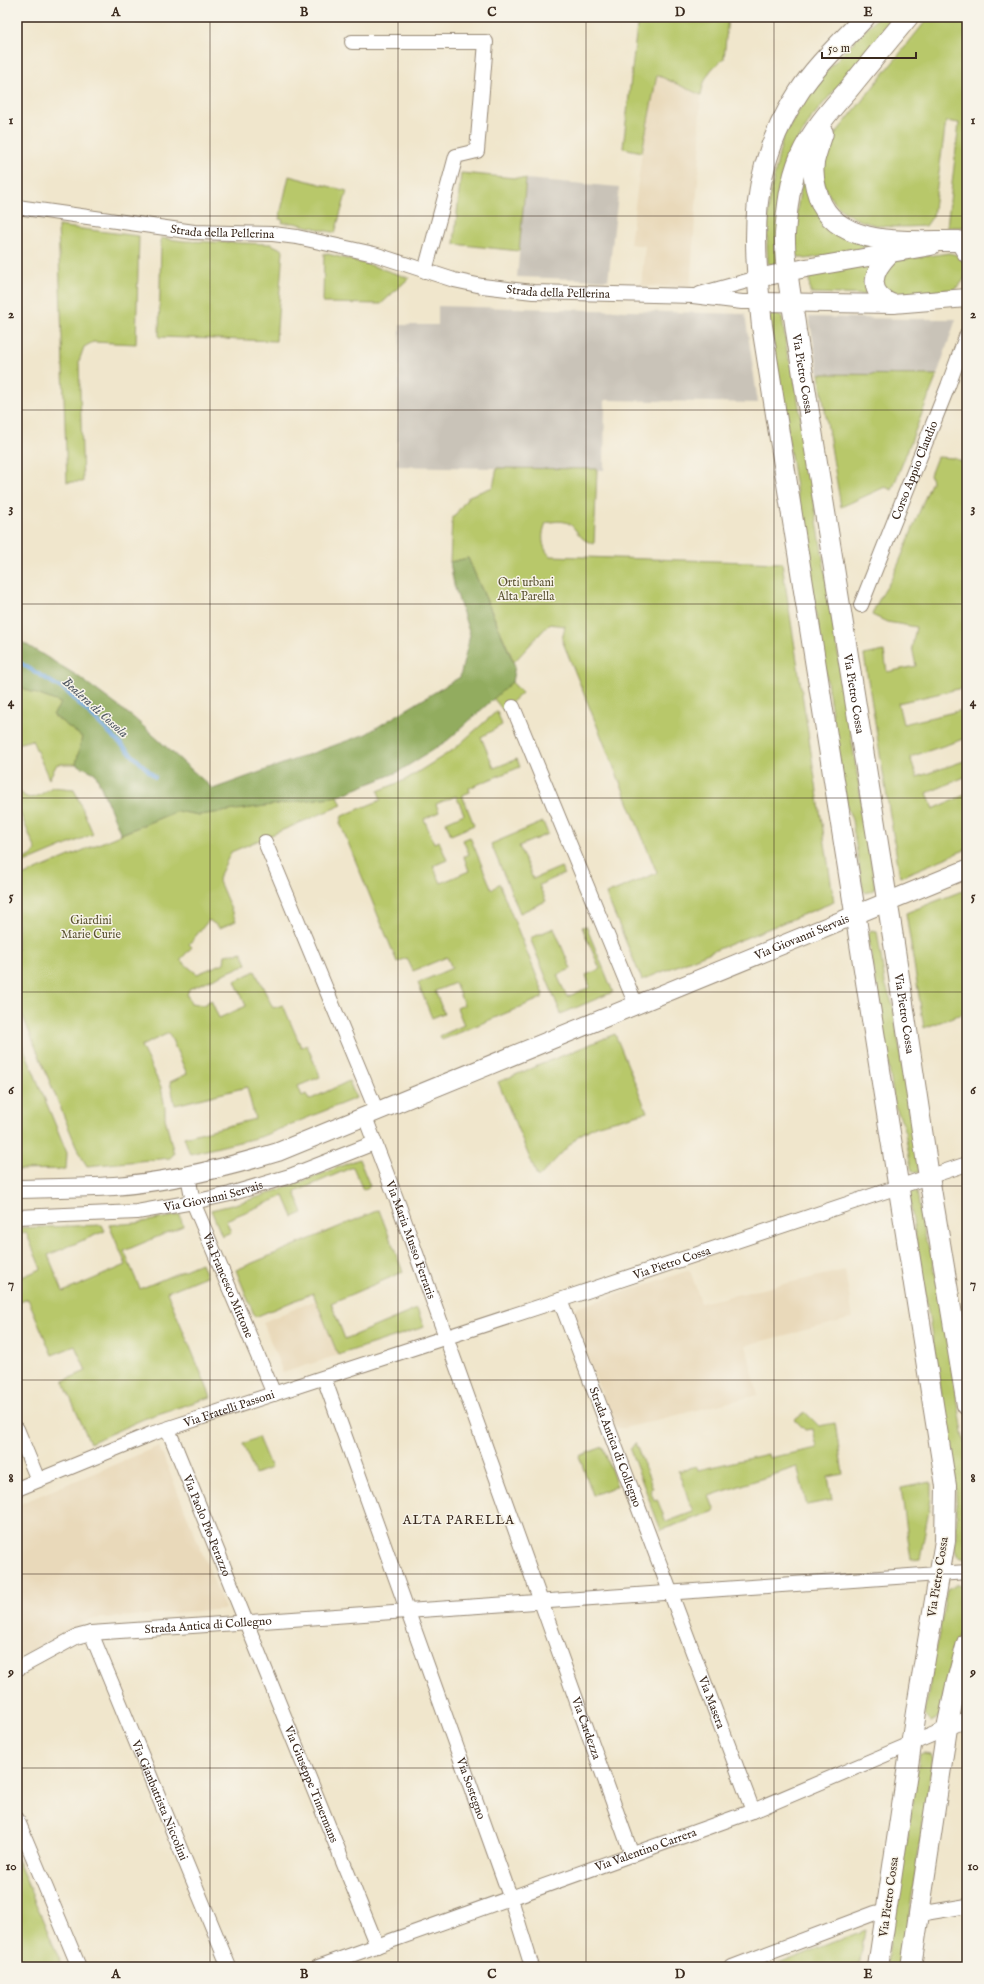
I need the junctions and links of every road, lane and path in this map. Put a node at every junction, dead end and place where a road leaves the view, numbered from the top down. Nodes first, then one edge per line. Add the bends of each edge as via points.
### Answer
1 (866, 17) edge
2 (908, 17) edge
3 (352, 42) dead end
4 (829, 112) junction
5 (17, 207) edge
6 (964, 245) edge
7 (890, 254) junction
8 (425, 271) junction
9 (788, 271) junction
10 (758, 278) junction
11 (693, 296) junction
12 (967, 298) edge
13 (760, 302) junction
14 (792, 303) junction
15 (894, 304) junction
16 (967, 334) edge
17 (861, 605) dead end
18 (513, 707) dead end
19 (265, 842) dead end
20 (967, 869) edge
21 (887, 902) junction
22 (855, 915) junction
23 (636, 1005) junction
24 (371, 1114) junction
25 (374, 1143) junction
26 (967, 1164) edge
27 (188, 1176) junction
28 (929, 1176) junction
29 (898, 1187) junction
30 (17, 1189) edge
31 (193, 1202) junction
32 (17, 1217) edge
33 (560, 1300) junction
34 (444, 1337) junction
35 (324, 1378) junction
36 (274, 1394) junction
37 (967, 1404) edge
38 (17, 1429) edge
39 (168, 1429) junction
40 (38, 1480) junction
41 (17, 1489) edge
42 (967, 1572) edge
43 (939, 1574) junction
44 (672, 1593) junction
45 (540, 1602) junction
46 (407, 1611) junction
47 (247, 1622) junction
48 (91, 1633) junction
49 (967, 1643) edge
50 (17, 1670) edge
51 (967, 1720) edge
52 (947, 1728) junction
53 (912, 1743) junction
54 (753, 1811) junction
55 (17, 1819) edge
56 (632, 1855) junction
57 (511, 1899) junction
58 (967, 1906) edge
59 (887, 1910) junction
60 (919, 1914) junction
61 (377, 1946) junction
62 (80, 1967) edge
63 (229, 1967) edge
64 (318, 1967) edge
65 (532, 1967) edge
66 (732, 1967) edge
67 (878, 1967) edge
68 (911, 1967) edge

1 - 10 main road, Via Pietro Cossa via 819,66 799,91 782,120 761,177 755,226
2 - 4 main road, Via Pietro Cossa
3 - 8 street via 486,42 477,151 456,156
4 - 6 main road via 814,163 814,185 820,202 829,216 844,228 865,237
4 - 9 main road, Via Pietro Cossa via 804,150 793,178 785,235
5 - 8 street, Strada della Pellerina via 194,232 297,237 361,251
6 - 7 street
7 - 9 street
7 - 15 street via 879,265 874,282 885,300
8 - 11 street, Strada della Pellerina via 454,280 532,292
9 - 10 street
9 - 14 main road, Via Pietro Cossa
10 - 11 street, Strada della Pellerina
10 - 13 main road, Via Pietro Cossa
11 - 13 street, Strada della Pellerina
12 - 15 street
13 - 14 street
13 - 22 main road, Via Pietro Cossa
14 - 15 street
14 - 21 main road, Via Pietro Cossa
16 - 17 street, Corso Appio Claudio via 934,424
18 - 23 street
19 - 24 street
20 - 21 street, Via Giovanni Servais
21 - 22 street, Via Giovanni Servais
21 - 28 main road, Via Pietro Cossa
22 - 23 street, Via Giovanni Servais
22 - 29 main road, Via Pietro Cossa
23 - 24 street, Via Giovanni Servais
24 - 25 street
24 - 27 street, Via Giovanni Servais via 278,1152
25 - 31 street, Via Giovanni Servais via 290,1176
25 - 34 street, Via Maria Musso Ferraris via 399,1206
26 - 28 street
27 - 30 street, Via Giovanni Servais via 115,1186
27 - 31 street, Via Francesco Mittone
28 - 29 street
28 - 37 main road, Via Pietro Cossa
29 - 33 street, Via Pietro Cossa
29 - 43 main road, Via Pietro Cossa via 946,1486 945,1541
31 - 32 street, Via Giovanni Servais via 137,1212
31 - 36 street, Via Francesco Mittone
33 - 34 street, Via Pietro Cossa
33 - 44 street, Strada Antica di Collegno
34 - 35 street, Via Fratelli Passoni
34 - 45 street
35 - 36 street, Via Fratelli Passoni
35 - 46 street
36 - 39 street, Via Fratelli Passoni
38 - 40 street
39 - 40 street, Via Fratelli Passoni
39 - 47 street, Via Paolo Pio Perazzo
40 - 41 street, Via Fratelli Passoni
42 - 43 street, Strada Antica di Collegno
43 - 44 street, Strada Antica di Collegno
43 - 53 main road, Via Pietro Cossa
44 - 45 street, Strada Antica di Collegno
44 - 54 street, Via Masera
45 - 46 street, Strada Antica di Collegno
45 - 56 street, Via Cardezza
46 - 47 street, Strada Antica di Collegno
46 - 57 street, Via Sostegno
47 - 48 street, Strada Antica di Collegno
47 - 61 street, Via Giuseppe Timermans
48 - 50 street, Strada Antica di Collegno via 76,1637
48 - 63 street, Via Gianbattista Niccolini
49 - 52 main road
51 - 52 street, Via Valentino Carrera
52 - 53 street, Via Valentino Carrera
52 - 60 main road
53 - 54 street, Via Valentino Carrera
53 - 59 main road, Via Pietro Cossa
54 - 56 street, Via Valentino Carrera
55 - 62 street
56 - 57 street, Via Valentino Carrera
57 - 61 street, Via Valentino Carrera
57 - 65 street, Via Sostegno
58 - 60 street
59 - 66 street
59 - 67 main road, Via Pietro Cossa
60 - 68 main road
61 - 64 street, Via Valentino Carrera

